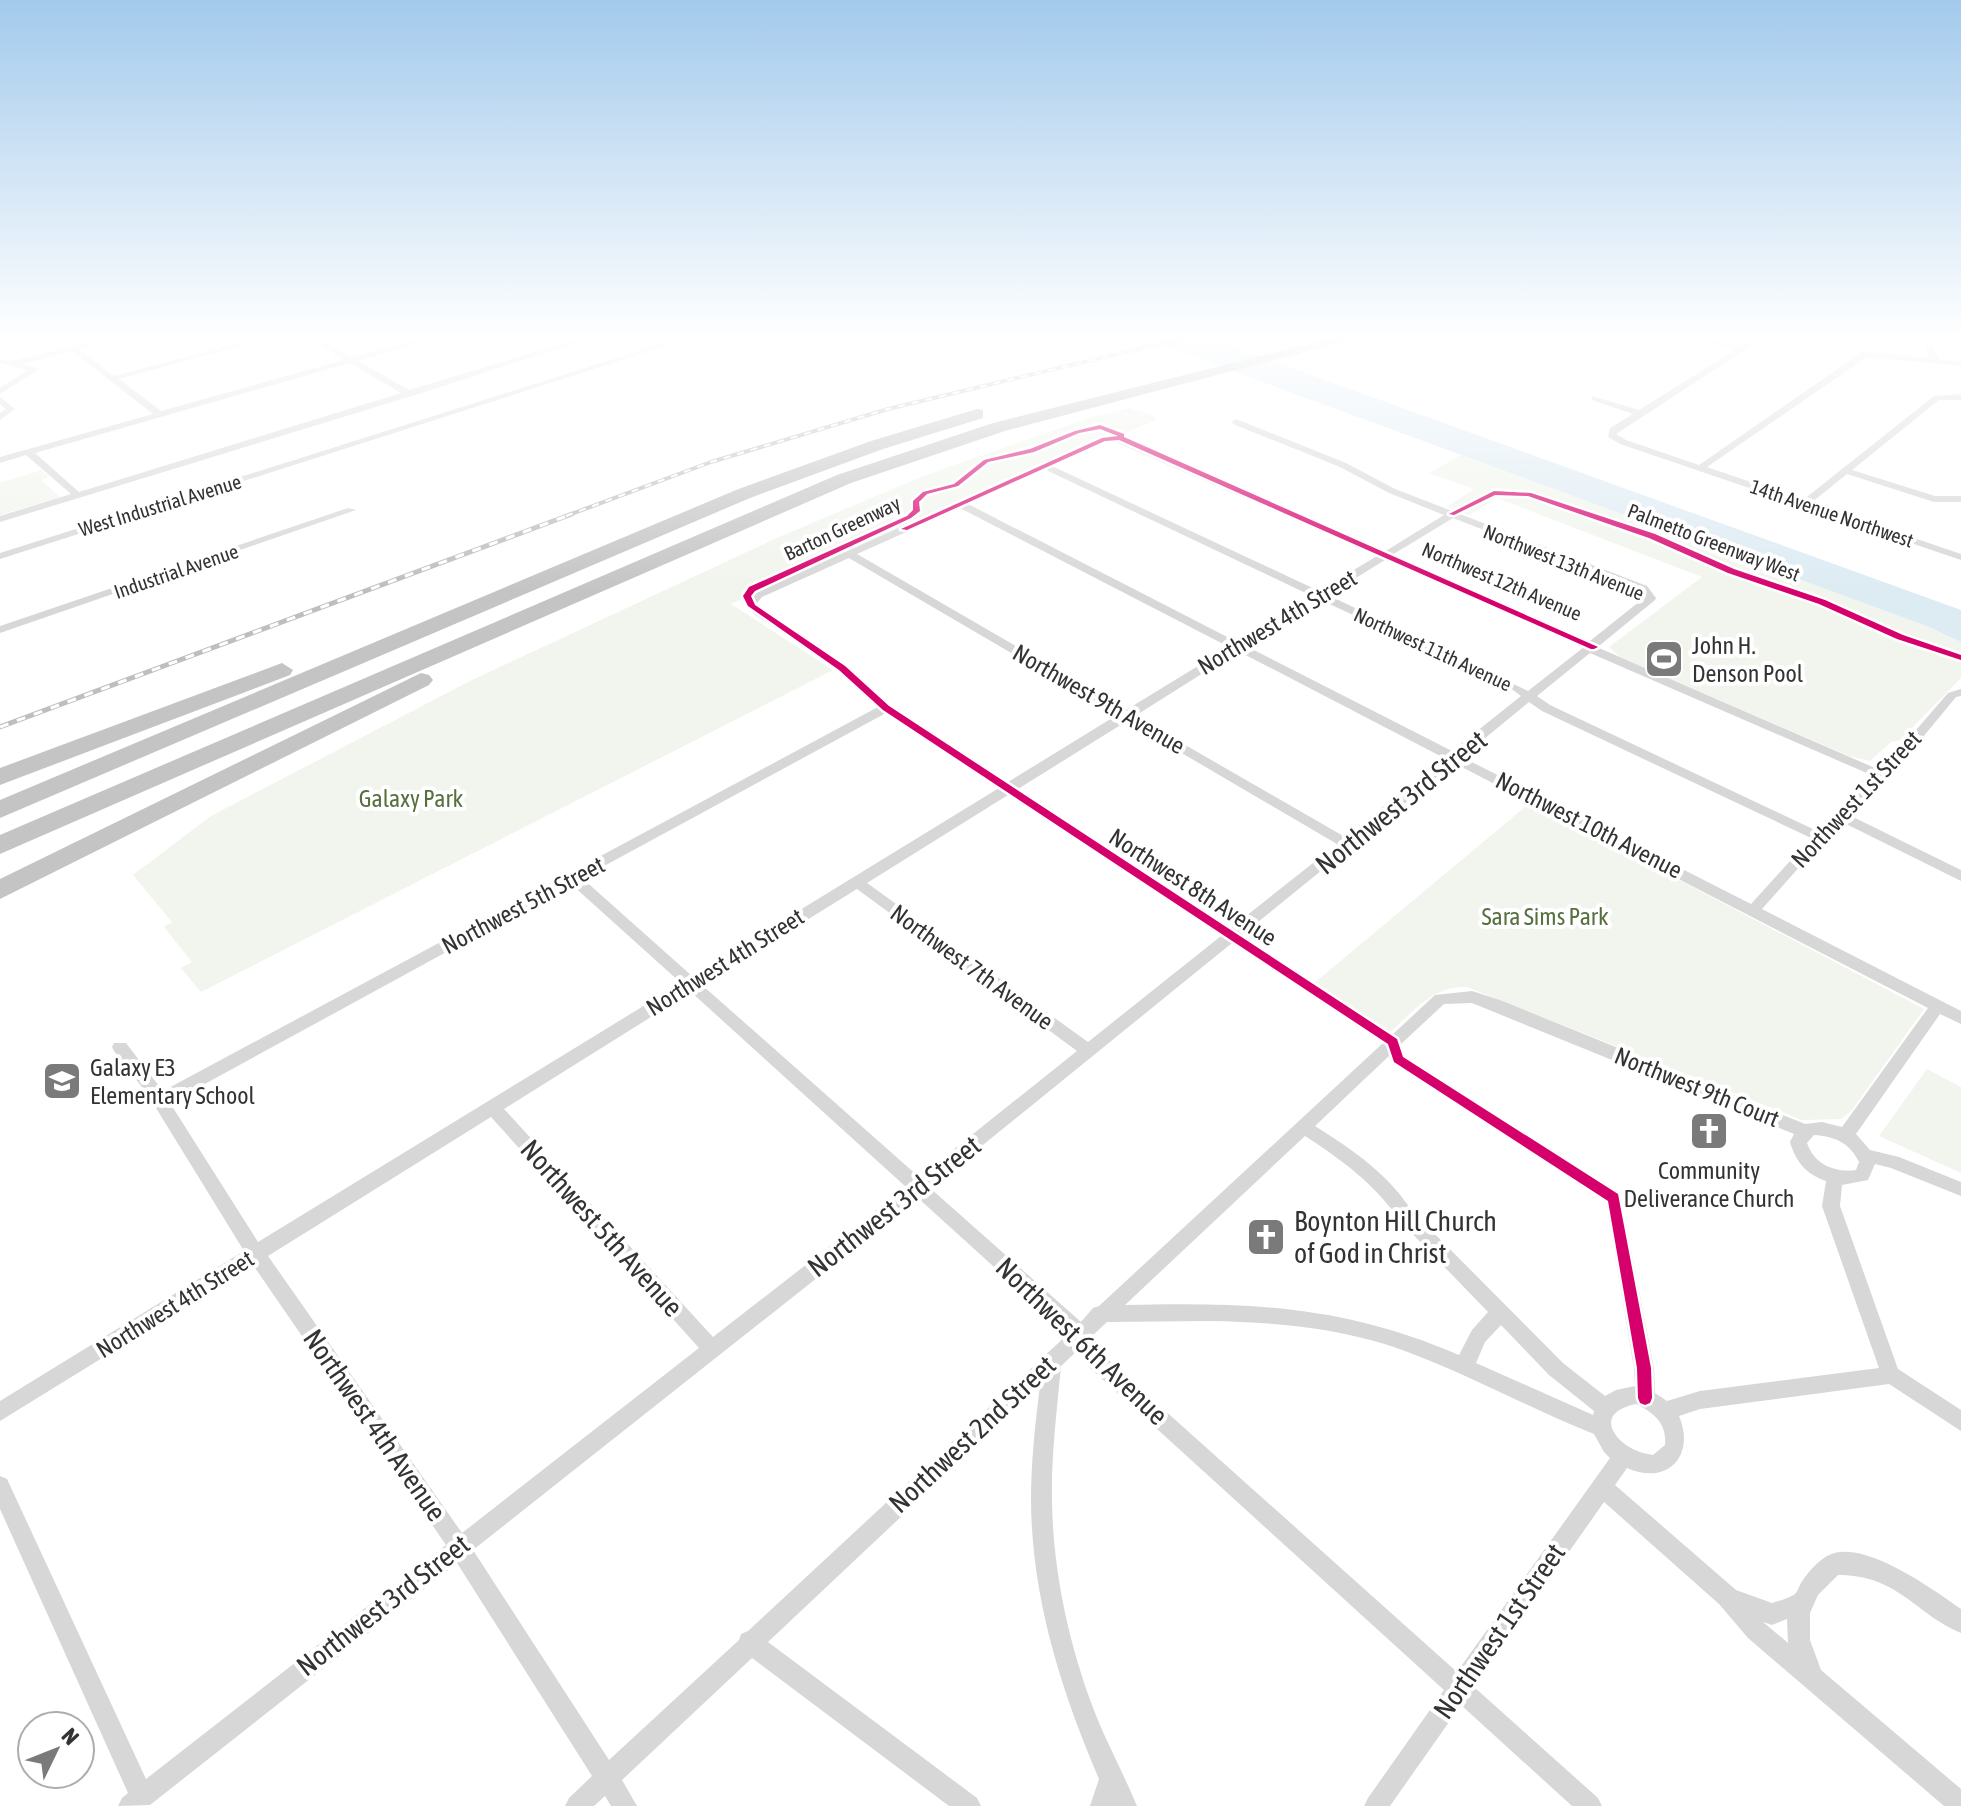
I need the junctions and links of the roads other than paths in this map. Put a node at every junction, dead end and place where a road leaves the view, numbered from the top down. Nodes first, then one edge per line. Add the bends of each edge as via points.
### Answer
1 (130, 422) edge
2 (316, 422) edge
3 (421, 422) edge
4 (956, 422) edge
5 (1025, 422) edge
6 (1236, 422) dead end
7 (1625, 422) edge
8 (1766, 422) edge
9 (1908, 422) edge
10 (948, 443) junction
11 (28, 452) junction
12 (0, 460) edge
13 (1044, 466) junction
14 (1700, 468) junction
15 (1846, 471) junction
16 (77, 495) junction
17 (1961, 499) edge
18 (960, 504) junction
19 (1804, 504) junction
20 (351, 510) dead end
21 (1452, 514) junction
22 (0, 519) edge
23 (849, 554) junction
24 (1388, 555) junction
25 (0, 556) edge
26 (1961, 557) edge
27 (532, 584) junction
28 (1320, 596) junction
29 (1651, 598) joint
30 (0, 630) edge
31 (1237, 645) junction
32 (1595, 646) junction
33 (1961, 692) edge
34 (1531, 698) junction
35 (886, 708) junction
36 (1128, 715) junction
37 (1456, 757) junction
38 (1877, 773) junction
39 (0, 777) edge
40 (1008, 789) junction
41 (0, 810) edge
42 (1838, 815) junction
43 (1819, 837) junction
44 (0, 845) edge
45 (1349, 845) junction
46 (1961, 876) edge
47 (573, 878) junction
48 (856, 882) junction
49 (0, 890) edge
50 (1754, 909) junction
51 (1232, 938) junction
52 (689, 985) junction
53 (1938, 1006) junction
54 (1961, 1018) edge
55 (1393, 1042) junction
56 (1588, 1043) joint
57 (120, 1047) dead end
58 (1089, 1051) junction
59 (159, 1101) junction
60 (492, 1107) junction
61 (1303, 1126) junction
62 (1805, 1131) junction
63 (1845, 1136) junction
64 (1864, 1155) junction
65 (1835, 1177) junction
66 (919, 1187) junction
67 (1961, 1189) edge
68 (256, 1254) junction
69 (1501, 1313) junction
70 (1100, 1314) junction
71 (1080, 1333) junction
72 (711, 1348) junction
73 (1052, 1360) junction
74 (1466, 1366) junction
75 (1891, 1375) junction
76 (1645, 1398) junction
77 (1604, 1407) junction
78 (1665, 1411) junction
79 (0, 1412) edge
80 (1961, 1421) edge
81 (1602, 1428) junction
82 (1623, 1457) junction
83 (0, 1486) edge
84 (1601, 1486) junction
85 (458, 1545) junction
86 (1727, 1596) junction
87 (1803, 1602) junction
88 (1961, 1622) edge
89 (749, 1642) junction
90 (1813, 1679) junction
91 (1459, 1687) junction
92 (606, 1777) junction
93 (1111, 1779) junction
94 (136, 1802) edge
95 (1961, 1805) edge
96 (577, 1806) edge
97 (625, 1806) edge
98 (969, 1806) edge
99 (1102, 1806) edge
100 (1125, 1806) edge
101 (1376, 1806) edge
102 (1590, 1806) edge

1 - 11 street
2 - 16 street
3 - 25 street, West Industrial Avenue
4 - 27 highway via 824,463
5 - 10 highway
6 - 21 street, Northwest 13th Avenue
7 - 14 street, 14th Avenue Northwest via 1613,430 1613,437
8 - 14 street
9 - 15 street
10 - 44 highway via 763,511
10 - 49 highway via 561,611
11 - 12 street
11 - 16 street
13 - 18 street
13 - 24 street, Northwest 12th Avenue via 1104,439 1120,438
13 - 28 street, Northwest 11th Avenue
14 - 19 street, 14th Avenue Northwest
15 - 17 street via 1941,500
15 - 19 street
16 - 22 street
18 - 23 street
18 - 31 street, Northwest 10th Avenue
19 - 26 street, 14th Avenue Northwest
20 - 30 street, Industrial Avenue
21 - 24 street, Northwest 4th Street
21 - 29 street, Northwest 13th Avenue
23 - 35 street, Northwest 8th Avenue via 758,595 751,603 842,668
23 - 36 street, Northwest 9th Avenue
24 - 28 street, Northwest 4th Street
24 - 32 street, Northwest 12th Avenue
27 - 39 highway via 480,595
27 - 41 highway
28 - 31 street, Northwest 4th Street
28 - 34 street, Northwest 11th Avenue
29 - 32 street, Northwest 3rd Street
31 - 36 street, Northwest 4th Street
31 - 37 street, Northwest 10th Avenue
32 - 34 street, Northwest 3rd Street
32 - 38 street, Northwest 12th Avenue
33 - 38 street, Northwest 1st Street via 1952,695
34 - 37 street, Northwest 3rd Street
34 - 43 street, Northwest 11th Avenue
35 - 40 street, Northwest 8th Avenue
35 - 47 street, Northwest 5th Street
36 - 40 street, Northwest 4th Street
36 - 45 street, Northwest 9th Avenue
37 - 45 street, Northwest 3rd Street
37 - 50 street, Northwest 10th Avenue
38 - 42 street, Northwest 1st Street
40 - 48 street, Northwest 4th Street
40 - 51 street, Northwest 8th Avenue
42 - 43 street, Northwest 1st Street
42 - 46 street
43 - 50 street, Northwest 1st Street
45 - 51 street, Northwest 3rd Street
47 - 52 street, Northwest 6th Avenue
47 - 59 street, Northwest 5th Street
48 - 52 street, Northwest 4th Street
48 - 58 street, Northwest 7th Avenue
50 - 53 street, Northwest 10th Avenue
51 - 55 street, Northwest 8th Avenue
51 - 58 street, Northwest 3rd Street
52 - 60 street, Northwest 4th Street
52 - 66 street, Northwest 6th Avenue
53 - 54 street, Northwest 10th Avenue
53 - 63 street
55 - 56 street, Northwest 2nd Street via 1440,999 1472,997
55 - 61 street, Northwest 2nd Street
55 - 76 street, Northwest 8th Avenue via 1398,1059 1614,1198
56 - 62 street, Northwest 9th Court
57 - 59 street, Northwest 4th Avenue
58 - 66 street, Northwest 3rd Street
59 - 68 street, Northwest 4th Avenue
60 - 68 street, Northwest 4th Street
60 - 72 street, Northwest 5th Avenue
61 - 69 street via 1360,1163 1391,1191 1406,1216
61 - 70 street, Northwest 2nd Street
62 - 63 street, Northwest 9th Court via 1823,1128
62 - 65 street via 1798,1142 1804,1158
63 - 64 street
64 - 65 street via 1862,1175
64 - 67 street
65 - 75 street via 1831,1206
66 - 71 street, Northwest 6th Avenue
66 - 72 street, Northwest 3rd Street
68 - 79 street, Northwest 4th Street
68 - 85 street, Northwest 4th Avenue
69 - 74 street via 1475,1338
69 - 77 street via 1556,1369
70 - 71 street, Northwest 2nd Street
70 - 74 street via 1253,1311 1388,1336
71 - 73 street, Northwest 2nd Street
71 - 91 street, Northwest 6th Avenue via 1097,1362
72 - 85 street, Northwest 3rd Street
73 - 89 street, Northwest 2nd Street
73 - 93 street via 1042,1479 1044,1556 1060,1641
74 - 81 street
75 - 78 street via 1700,1400
75 - 80 street
76 - 77 street via 1620,1396
76 - 78 street
77 - 81 street
78 - 82 street via 1676,1434 1668,1458 1646,1466
81 - 82 street via 1608,1444
82 - 84 street, Northwest 1st Street
83 - 94 street
84 - 86 street
84 - 91 street, Northwest 1st Street
85 - 92 street, Northwest 4th Avenue
85 - 94 street, Northwest 3rd Street
86 - 87 street via 1772,1614
86 - 90 street via 1756,1630
87 - 88 street via 1834,1564 1853,1562 1886,1573
87 - 90 street via 1796,1641
89 - 92 street, Northwest 2nd Street
89 - 98 street
90 - 95 street
91 - 101 street, Northwest 1st Street
91 - 102 street, Northwest 6th Avenue
92 - 96 street, Northwest 2nd Street
92 - 97 street, Northwest 4th Avenue
93 - 99 street
93 - 100 street

